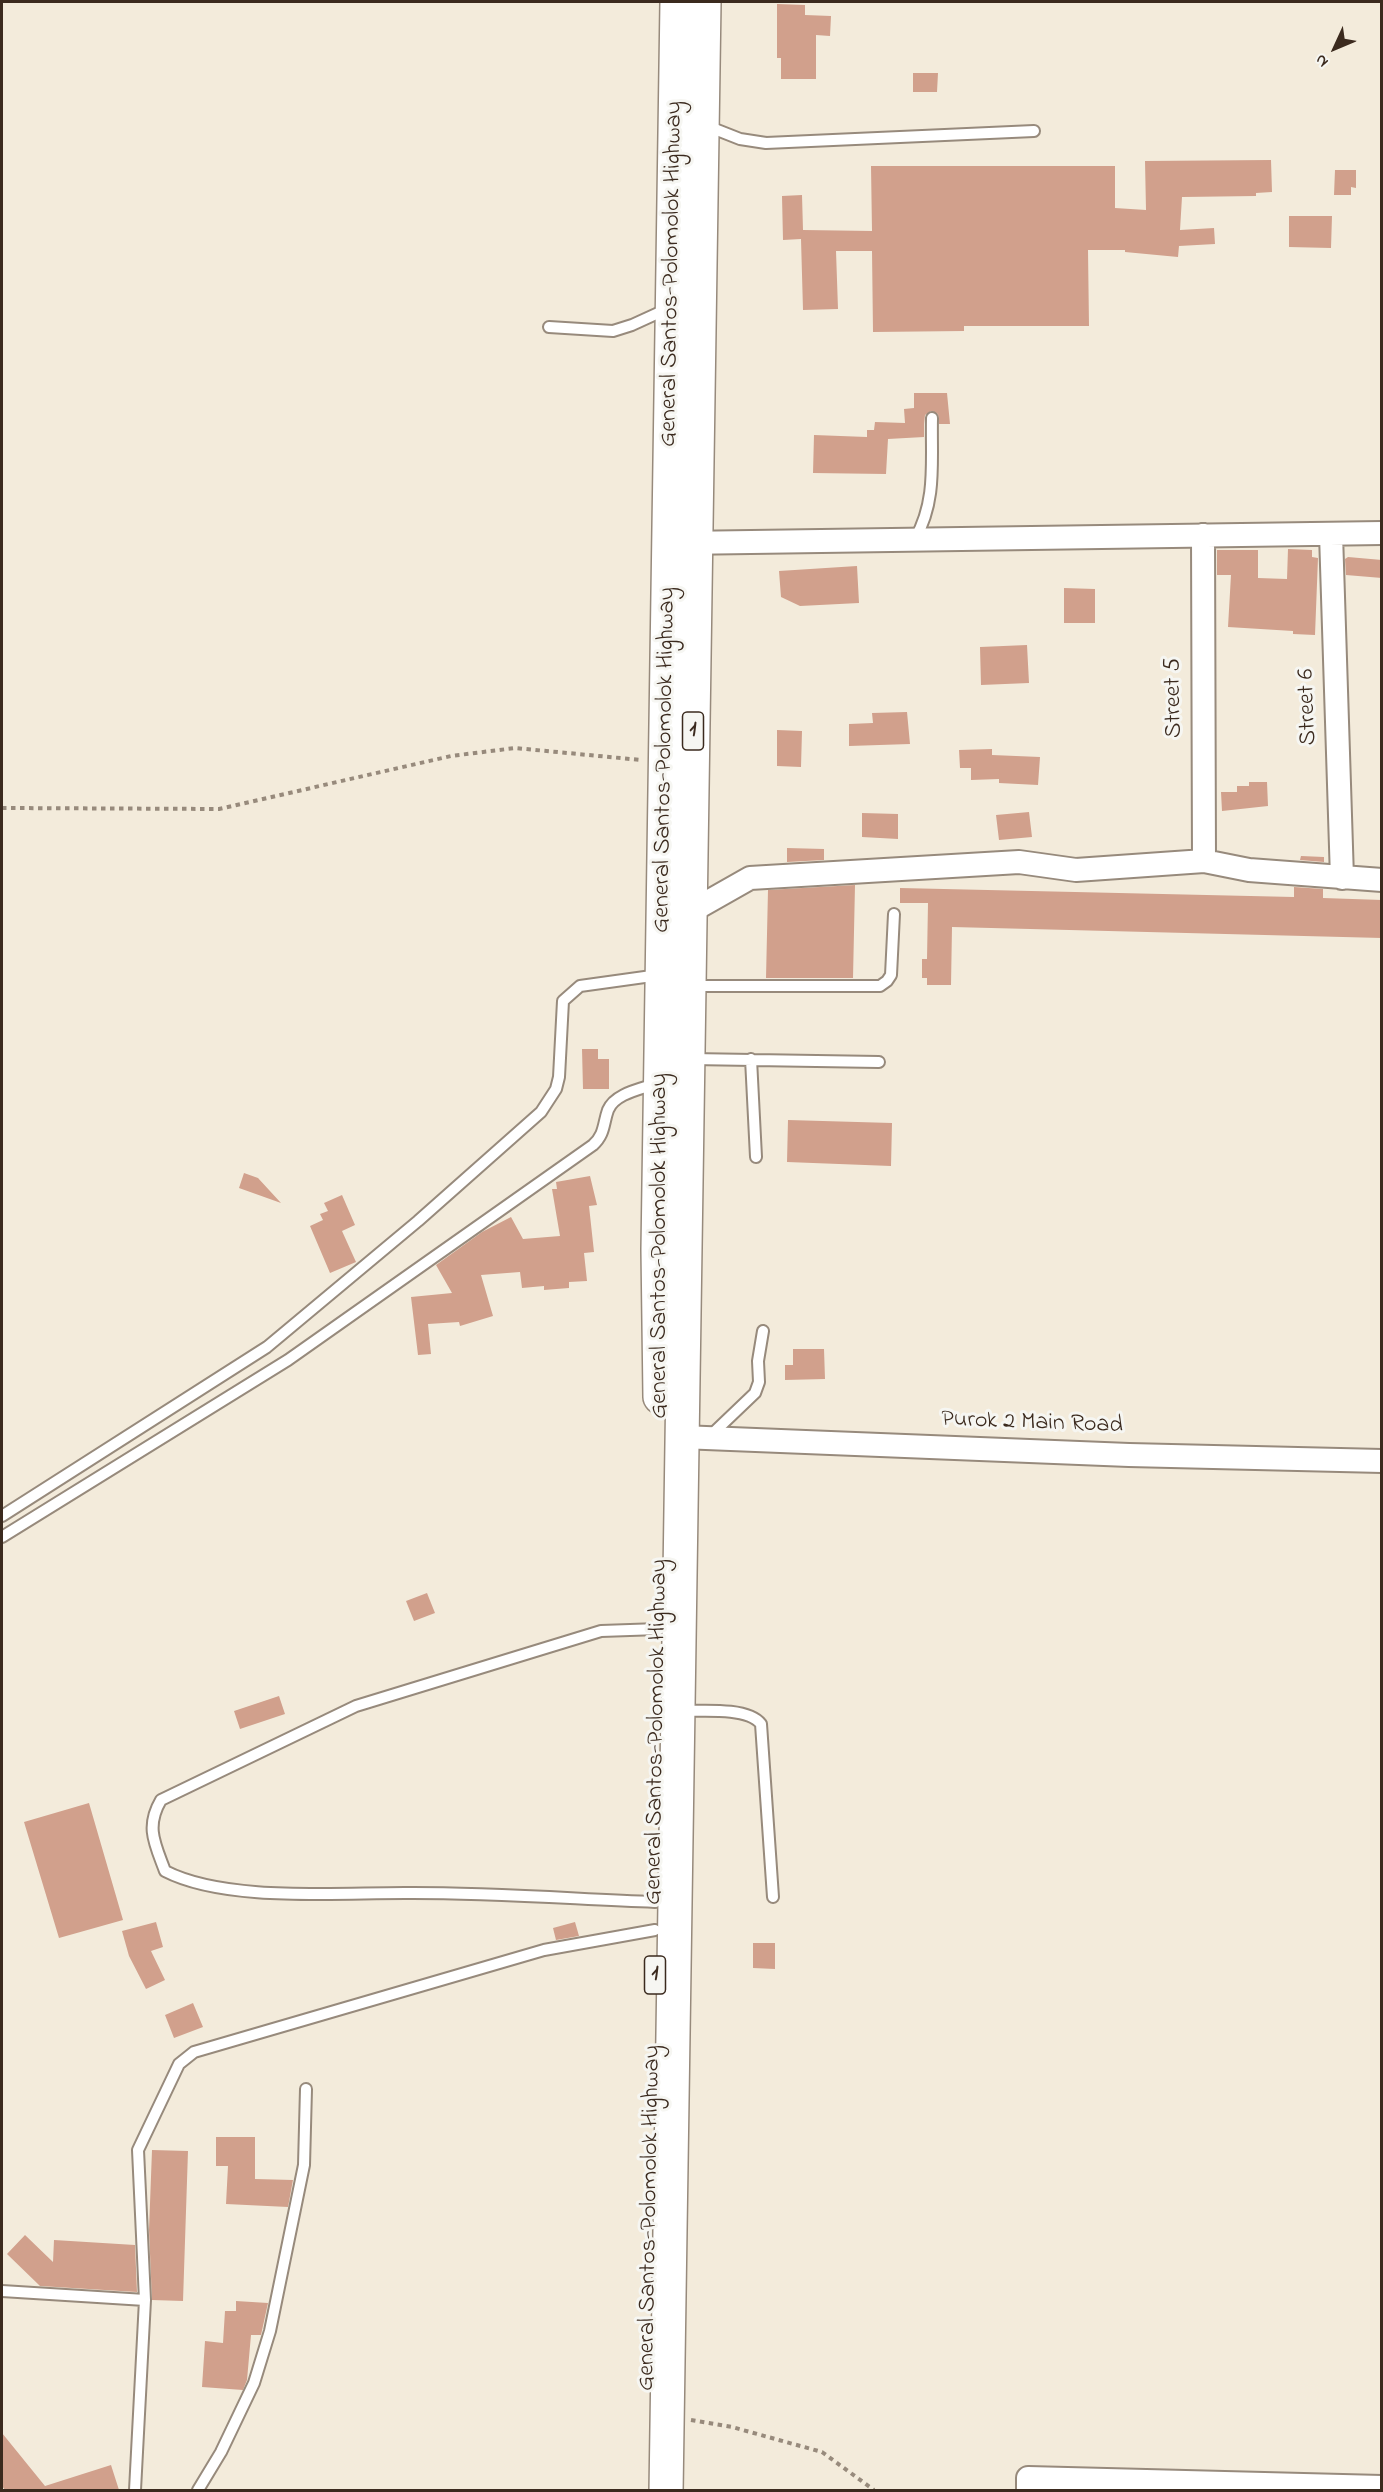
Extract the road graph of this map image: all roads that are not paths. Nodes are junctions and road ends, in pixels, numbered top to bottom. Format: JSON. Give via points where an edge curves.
{"nodes":[{"id":1,"x":677,"y":2,"type":"edge"},
{"id":2,"x":705,"y":2,"type":"edge"},
{"id":3,"x":703,"y":125,"type":"junction"},
{"id":4,"x":1034,"y":131,"type":"dead end"},
{"id":5,"x":672,"y":306,"type":"junction"},
{"id":6,"x":549,"y":327,"type":"dead end"},
{"id":7,"x":932,"y":418,"type":"dead end"},
{"id":8,"x":1382,"y":533,"type":"edge"},
{"id":9,"x":1331,"y":534,"type":"junction"},
{"id":10,"x":1203,"y":536,"type":"junction"},
{"id":11,"x":915,"y":539,"type":"junction"},
{"id":12,"x":682,"y":543,"type":"junction"},
{"id":13,"x":1204,"y":861,"type":"junction"},
{"id":14,"x":1342,"y":878,"type":"dead end"},
{"id":15,"x":1382,"y":880,"type":"edge"},
{"id":16,"x":690,"y":912,"type":"junction"},
{"id":17,"x":894,"y":914,"type":"dead end"},
{"id":18,"x":678,"y":975,"type":"junction"},
{"id":19,"x":688,"y":1059,"type":"junction"},
{"id":20,"x":751,"y":1059,"type":"junction"},
{"id":21,"x":879,"y":1062,"type":"dead end"},
{"id":22,"x":661,"y":1082,"type":"junction"},
{"id":23,"x":756,"y":1157,"type":"dead end"},
{"id":24,"x":763,"y":1331,"type":"dead end"},
{"id":25,"x":694,"y":1438,"type":"junction"},
{"id":26,"x":1382,"y":1461,"type":"edge"},
{"id":27,"x":2,"y":1516,"type":"edge"},
{"id":28,"x":2,"y":1537,"type":"edge"},
{"id":29,"x":659,"y":1629,"type":"junction"},
{"id":30,"x":678,"y":1711,"type":"junction"},
{"id":31,"x":772,"y":1897,"type":"dead end"},
{"id":32,"x":655,"y":1916,"type":"junction"},
{"id":33,"x":306,"y":2089,"type":"dead end"},
{"id":34,"x":2,"y":2291,"type":"edge"},
{"id":35,"x":145,"y":2300,"type":"junction"},
{"id":36,"x":1382,"y":2487,"type":"edge"},
{"id":37,"x":135,"y":2490,"type":"edge"},
{"id":38,"x":198,"y":2490,"type":"edge"},
{"id":39,"x":647,"y":2490,"type":"edge"},
{"id":40,"x":666,"y":2490,"type":"edge"},
{"id":41,"x":1028,"y":2490,"type":"edge"}],
"edges":[{"from":1,"to":5,"type":"highway","name":"General Santos-Polomolok Highway","number":"1"},
{"from":2,"to":3,"type":"highway","number":"1"},
{"from":3,"to":4,"type":"lane","via":[[740,140],[766,143]]},
{"from":3,"to":12,"type":"highway","number":"1"},
{"from":5,"to":6,"type":"lane","via":[[613,331]]},
{"from":5,"to":12,"type":"highway","name":"General Santos-Polomolok Highway","number":"1"},
{"from":7,"to":11,"type":"lane","via":[[931,501]]},
{"from":8,"to":9,"type":"street"},
{"from":9,"to":10,"type":"street"},
{"from":9,"to":14,"type":"street","name":"Street 6"},
{"from":10,"to":11,"type":"street"},
{"from":10,"to":13,"type":"street","name":"Street 5"},
{"from":11,"to":12,"type":"street"},
{"from":12,"to":16,"type":"highway","number":"1"},
{"from":12,"to":18,"type":"highway","name":"General Santos-Polomolok Highway","number":"1","via":[[666,762]]},
{"from":13,"to":15,"type":"street","via":[[1249,870]]},
{"from":13,"to":16,"type":"street","via":[[1076,870],[1019,862],[750,878]]},
{"from":16,"to":18,"type":"highway","number":"1"},
{"from":17,"to":18,"type":"lane","via":[[891,975],[880,986]]},
{"from":18,"to":19,"type":"highway","number":"1"},
{"from":18,"to":22,"type":"highway","name":"General Santos-Polomolok Highway","number":"1"},
{"from":18,"to":27,"type":"lane","via":[[572,990],[563,1001],[556,1089],[541,1112],[267,1347]]},
{"from":19,"to":20,"type":"lane"},
{"from":19,"to":25,"type":"highway","number":"1"},
{"from":20,"to":21,"type":"lane"},
{"from":20,"to":23,"type":"lane"},
{"from":22,"to":28,"type":"lane","via":[[618,1098],[593,1145],[288,1360]]},
{"from":22,"to":29,"type":"highway","name":"General Santos-Polomolok Highway","number":"1"},
{"from":24,"to":25,"type":"lane","via":[[755,1393]]},
{"from":25,"to":26,"type":"street","name":"Purok 2 Main Road"},
{"from":25,"to":30,"type":"highway","number":"1"},
{"from":29,"to":32,"type":"highway","name":"General Santos-Polomolok Highway","number":"1"},
{"from":29,"to":32,"type":"lane","via":[[601,1632],[356,1706],[161,1800],[153,1814],[153,1839],[165,1871],[186,1882],[303,1894],[415,1893]]},
{"from":30,"to":31,"type":"lane","via":[[746,1713],[761,1724]]},
{"from":30,"to":40,"type":"highway","number":"1"},
{"from":32,"to":35,"type":"lane","via":[[194,2052],[178,2064],[138,2150]]},
{"from":32,"to":39,"type":"highway","name":"General Santos-Polomolok Highway","number":"1"},
{"from":33,"to":38,"type":"lane","via":[[304,2164],[270,2331],[254,2383]]},
{"from":34,"to":35,"type":"lane"},
{"from":35,"to":37,"type":"lane"},
{"from":36,"to":41,"type":"street","via":[[1028,2478]]}]}
